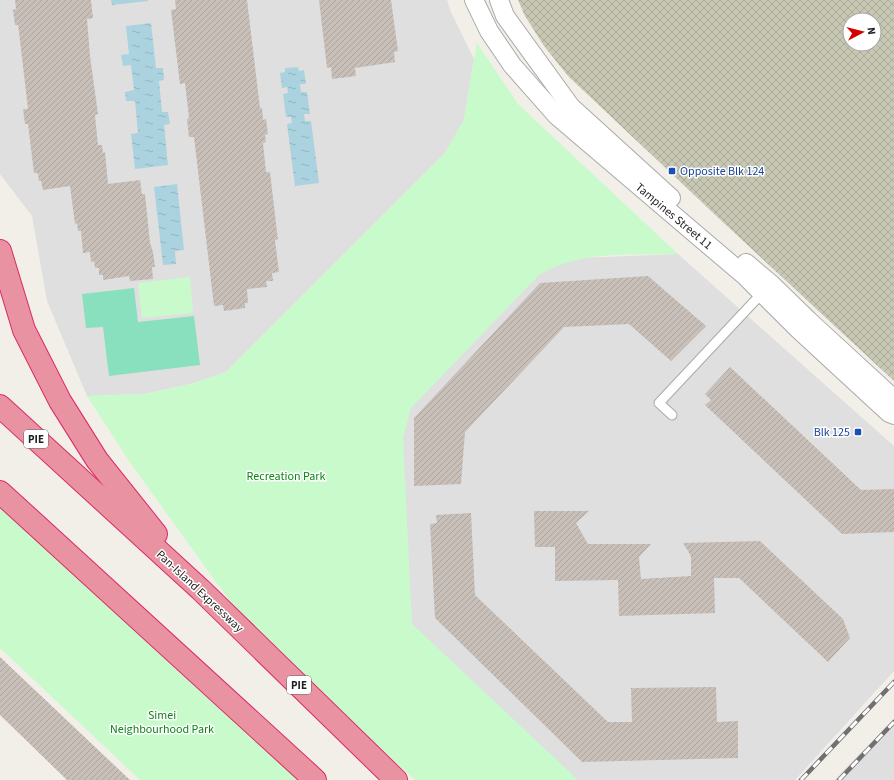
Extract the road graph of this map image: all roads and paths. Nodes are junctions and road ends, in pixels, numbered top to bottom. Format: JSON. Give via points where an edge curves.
{"nodes":[{"id":1,"x":474,"y":0,"type":"edge"},
{"id":2,"x":499,"y":0,"type":"edge"},
{"id":3,"x":0,"y":250,"type":"edge"},
{"id":4,"x":767,"y":289,"type":"junction"},
{"id":5,"x":894,"y":399,"type":"edge"},
{"id":6,"x":0,"y":406,"type":"edge"},
{"id":7,"x":672,"y":415,"type":"dead end"},
{"id":8,"x":894,"y":415,"type":"edge"},
{"id":9,"x":0,"y":492,"type":"edge"},
{"id":10,"x":201,"y":590,"type":"junction"},
{"id":11,"x":315,"y":780,"type":"edge"},
{"id":12,"x":396,"y":780,"type":"edge"}],
"edges":[{"from":1,"to":4,"type":"street","name":"Tampines Street 11","via":[[489,31],[512,65],[557,116],[745,276]]},
{"from":2,"to":4,"type":"street","name":"Tampines Street 11","via":[[505,16],[571,107]]},
{"from":3,"to":10,"type":"highway","via":[[24,330],[60,401],[97,460]]},
{"from":4,"to":5,"type":"street","name":"Tampines Street 11","via":[[808,320]]},
{"from":4,"to":7,"type":"lane","via":[[659,403]]},
{"from":4,"to":8,"type":"street","name":"Tampines Street 11","via":[[844,372]]},
{"from":6,"to":10,"type":"highway","name":"Pan-Island Expressway","number":"PIE"},
{"from":9,"to":11,"type":"highway"},
{"from":10,"to":12,"type":"highway","name":"Pan-Island Expressway","number":"PIE"}]}
